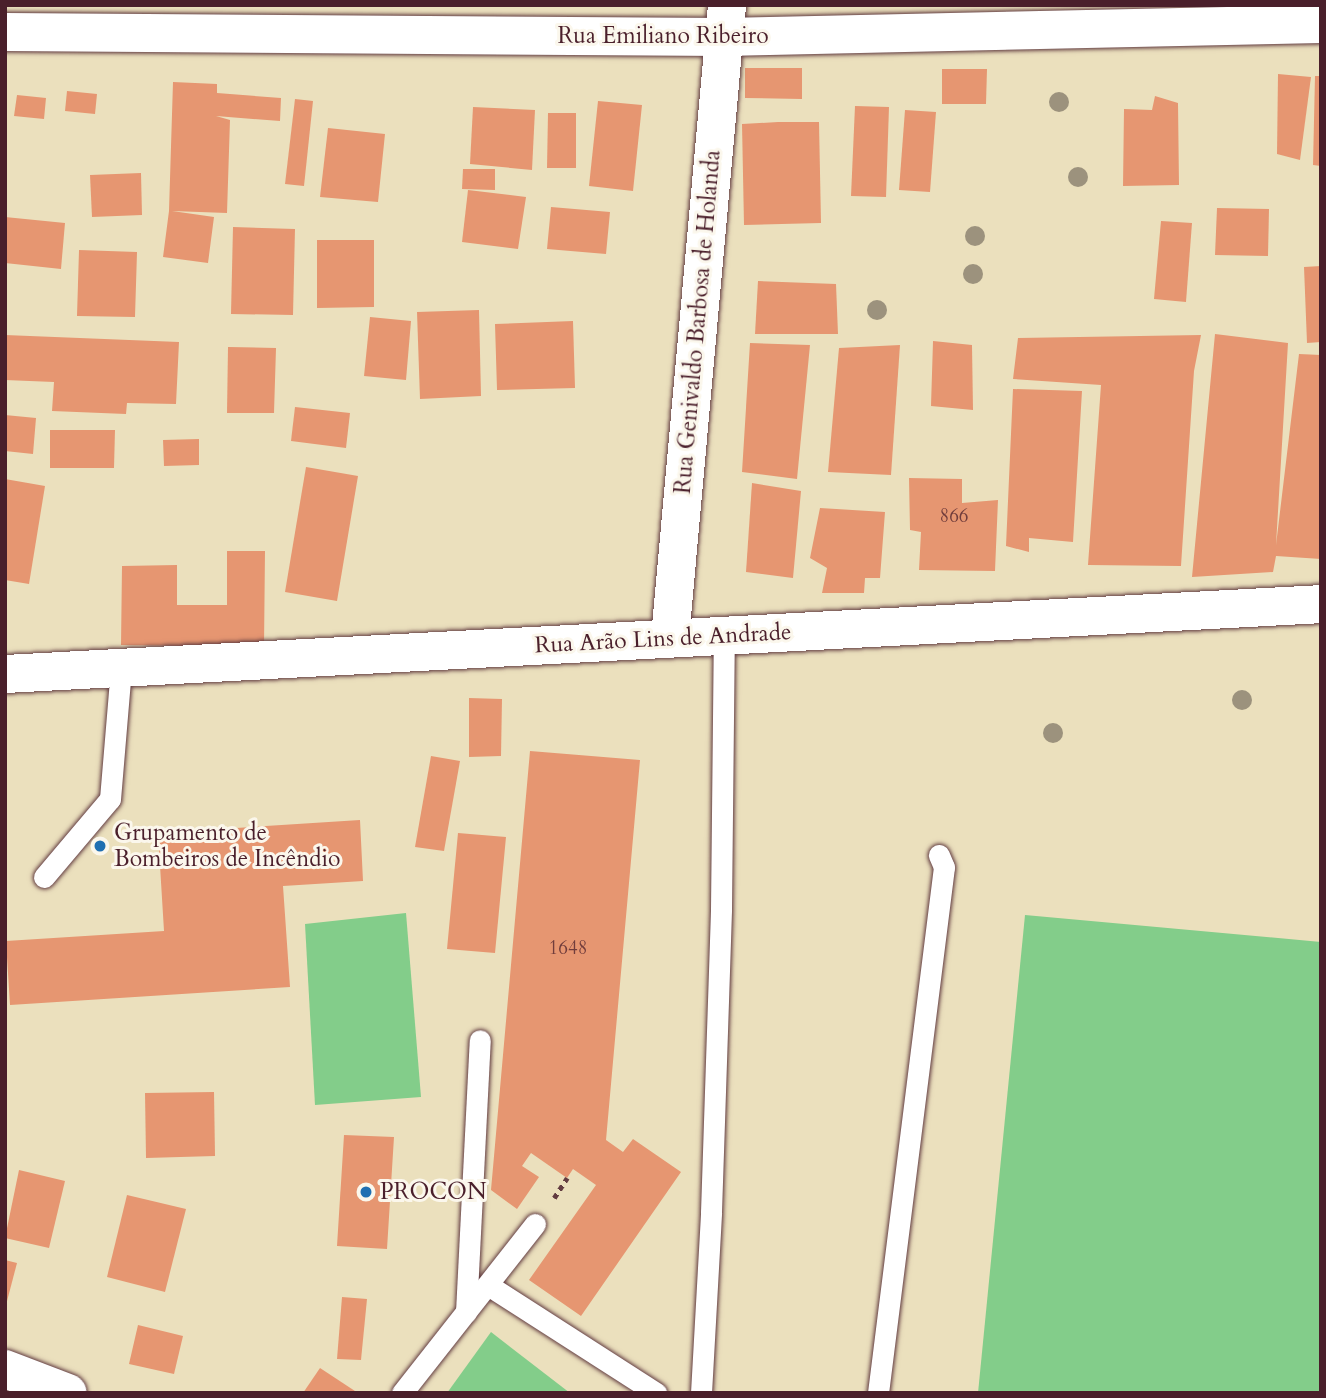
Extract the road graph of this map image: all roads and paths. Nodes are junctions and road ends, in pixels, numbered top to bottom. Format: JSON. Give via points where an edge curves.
{"nodes":[{"id":1,"x":725,"y":21,"type":"edge"},
{"id":2,"x":1321,"y":24,"type":"edge"},
{"id":3,"x":5,"y":32,"type":"edge"},
{"id":4,"x":1321,"y":604,"type":"edge"},
{"id":5,"x":724,"y":637,"type":"junction"},
{"id":6,"x":670,"y":638,"type":"junction"},
{"id":7,"x":121,"y":668,"type":"junction"},
{"id":8,"x":5,"y":674,"type":"edge"},
{"id":9,"x":939,"y":855,"type":"dead end"},
{"id":10,"x":44,"y":877,"type":"dead end"},
{"id":11,"x":480,"y":1040,"type":"dead end"},
{"id":12,"x":535,"y":1224,"type":"dead end"},
{"id":13,"x":488,"y":1285,"type":"junction"},
{"id":14,"x":466,"y":1312,"type":"junction"},
{"id":15,"x":5,"y":1369,"type":"edge"},
{"id":16,"x":68,"y":1393,"type":"edge"},
{"id":17,"x":402,"y":1393,"type":"edge"},
{"id":18,"x":656,"y":1393,"type":"edge"},
{"id":19,"x":701,"y":1393,"type":"edge"},
{"id":20,"x":878,"y":1393,"type":"edge"}],
"edges":[{"from":1,"to":2,"type":"main road","name":"Rua Emiliano Ribeiro"},
{"from":1,"to":3,"type":"main road","name":"Rua Emiliano Ribeiro"},
{"from":1,"to":6,"type":"main road","name":"Rua Genivaldo Barbosa de Holanda"},
{"from":4,"to":5,"type":"main road","name":"Rua Arão Lins de Andrade"},
{"from":5,"to":6,"type":"main road","name":"Rua Arão Lins de Andrade"},
{"from":5,"to":19,"type":"lane","via":[[721,909]]},
{"from":6,"to":7,"type":"main road","name":"Rua Arão Lins de Andrade"},
{"from":7,"to":8,"type":"main road","name":"Rua Arão Lins de Andrade"},
{"from":7,"to":10,"type":"lane","via":[[110,799]]},
{"from":9,"to":20,"type":"lane","via":[[944,867]]},
{"from":11,"to":14,"type":"lane"},
{"from":12,"to":13,"type":"lane"},
{"from":13,"to":14,"type":"lane"},
{"from":13,"to":18,"type":"lane"},
{"from":14,"to":17,"type":"lane"},
{"from":15,"to":16,"type":"main road"}]}
